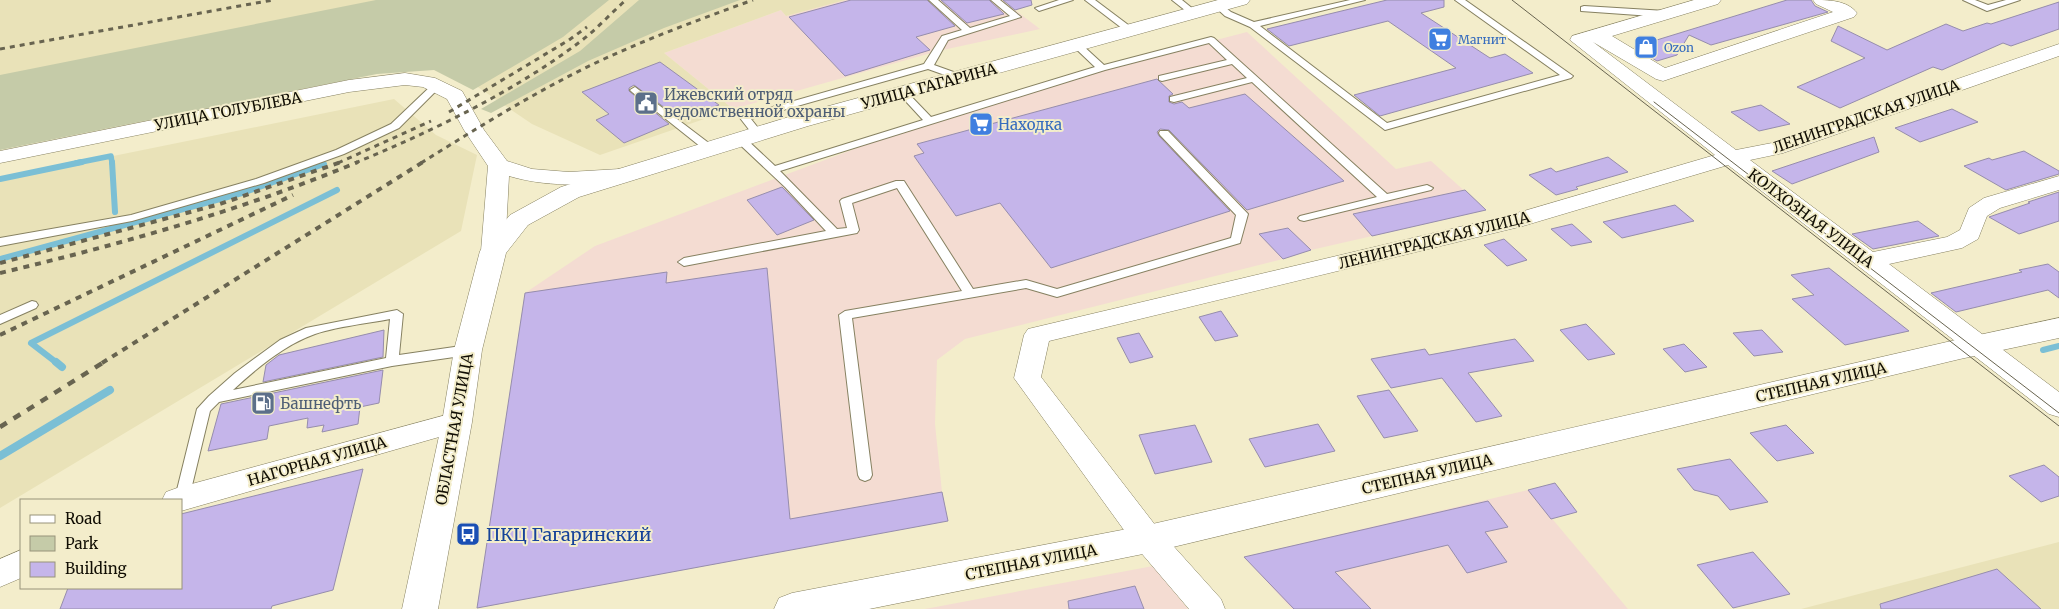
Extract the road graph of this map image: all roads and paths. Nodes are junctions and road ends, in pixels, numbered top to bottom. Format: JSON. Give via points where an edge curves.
{"nodes":[{"id":1,"x":934,"y":0,"type":"edge"},
{"id":2,"x":996,"y":0,"type":"edge"},
{"id":3,"x":1069,"y":0,"type":"edge"},
{"id":4,"x":1089,"y":0,"type":"edge"},
{"id":5,"x":1176,"y":0,"type":"edge"},
{"id":6,"x":1240,"y":0,"type":"edge"},
{"id":7,"x":1361,"y":0,"type":"edge"},
{"id":8,"x":1459,"y":0,"type":"edge"},
{"id":9,"x":1712,"y":0,"type":"edge"},
{"id":10,"x":1822,"y":0,"type":"edge"},
{"id":11,"x":1967,"y":0,"type":"edge"},
{"id":12,"x":2016,"y":0,"type":"edge"},
{"id":13,"x":1218,"y":6,"type":"junction"},
{"id":14,"x":1039,"y":8,"type":"dead end"},
{"id":15,"x":1584,"y":9,"type":"dead end"},
{"id":16,"x":1194,"y":13,"type":"junction"},
{"id":17,"x":1666,"y":14,"type":"junction"},
{"id":18,"x":1253,"y":25,"type":"junction"},
{"id":19,"x":1130,"y":30,"type":"junction"},
{"id":20,"x":968,"y":31,"type":"junction"},
{"id":21,"x":1597,"y":35,"type":"junction"},
{"id":22,"x":1077,"y":45,"type":"junction"},
{"id":23,"x":2059,"y":50,"type":"edge"},
{"id":24,"x":1234,"y":61,"type":"junction"},
{"id":25,"x":928,"y":66,"type":"junction"},
{"id":26,"x":1102,"y":68,"type":"junction"},
{"id":27,"x":959,"y":78,"type":"junction"},
{"id":28,"x":1162,"y":78,"type":"dead end"},
{"id":29,"x":1254,"y":79,"type":"junction"},
{"id":30,"x":436,"y":86,"type":"junction"},
{"id":31,"x":635,"y":90,"type":"dead end"},
{"id":32,"x":903,"y":93,"type":"junction"},
{"id":33,"x":1174,"y":99,"type":"dead end"},
{"id":34,"x":928,"y":120,"type":"junction"},
{"id":35,"x":1164,"y":133,"type":"dead end"},
{"id":36,"x":749,"y":137,"type":"junction"},
{"id":37,"x":710,"y":149,"type":"junction"},
{"id":38,"x":0,"y":157,"type":"edge"},
{"id":39,"x":1731,"y":157,"type":"junction"},
{"id":40,"x":499,"y":166,"type":"junction"},
{"id":41,"x":772,"y":170,"type":"junction"},
{"id":42,"x":620,"y":176,"type":"junction"},
{"id":43,"x":2059,"y":183,"type":"edge"},
{"id":44,"x":1427,"y":188,"type":"dead end"},
{"id":45,"x":1385,"y":198,"type":"junction"},
{"id":46,"x":1304,"y":218,"type":"dead end"},
{"id":47,"x":835,"y":234,"type":"junction"},
{"id":48,"x":0,"y":242,"type":"edge"},
{"id":49,"x":493,"y":251,"type":"junction"},
{"id":50,"x":1868,"y":261,"type":"junction"},
{"id":51,"x":684,"y":262,"type":"dead end"},
{"id":52,"x":970,"y":294,"type":"junction"},
{"id":53,"x":32,"y":305,"type":"dead end"},
{"id":54,"x":0,"y":320,"type":"edge"},
{"id":55,"x":2059,"y":328,"type":"edge"},
{"id":56,"x":1978,"y":346,"type":"junction"},
{"id":57,"x":468,"y":350,"type":"junction"},
{"id":58,"x":392,"y":361,"type":"junction"},
{"id":59,"x":214,"y":398,"type":"junction"},
{"id":60,"x":2059,"y":407,"type":"edge"},
{"id":61,"x":457,"y":422,"type":"junction"},
{"id":62,"x":865,"y":475,"type":"dead end"},
{"id":63,"x":179,"y":499,"type":"edge"},
{"id":64,"x":1148,"y":539,"type":"junction"},
{"id":65,"x":20,"y":564,"type":"edge"},
{"id":66,"x":0,"y":574,"type":"edge"},
{"id":67,"x":420,"y":609,"type":"edge"},
{"id":68,"x":792,"y":609,"type":"edge"},
{"id":69,"x":1209,"y":609,"type":"edge"}],
"edges":[{"from":1,"to":20,"type":"lane"},
{"from":2,"to":20,"type":"lane","via":[[1016,17]]},
{"from":3,"to":14,"type":"lane"},
{"from":4,"to":19,"type":"lane"},
{"from":5,"to":16,"type":"lane"},
{"from":6,"to":13,"type":"main road","name":"УЛИЦА ГАГАРИНА"},
{"from":7,"to":18,"type":"lane"},
{"from":8,"to":18,"type":"lane","via":[[1568,76],[1386,127]]},
{"from":9,"to":17,"type":"street"},
{"from":10,"to":21,"type":"street","via":[[1848,13],[1663,76]]},
{"from":11,"to":12,"type":"lane","via":[[1987,8]]},
{"from":13,"to":16,"type":"main road","name":"УЛИЦА ГАГАРИНА"},
{"from":13,"to":18,"type":"lane"},
{"from":15,"to":17,"type":"lane"},
{"from":16,"to":19,"type":"main road","name":"УЛИЦА ГАГАРИНА"},
{"from":17,"to":21,"type":"street"},
{"from":19,"to":22,"type":"main road","name":"УЛИЦА ГАГАРИНА"},
{"from":20,"to":25,"type":"lane","via":[[945,38]]},
{"from":21,"to":39,"type":"street","name":"КОЛХОЗНАЯ УЛИЦА","via":[[1579,40]]},
{"from":22,"to":26,"type":"lane"},
{"from":22,"to":27,"type":"main road","name":"УЛИЦА ГАГАРИНА"},
{"from":23,"to":39,"type":"street","name":"ЛЕНИНГРАДСКАЯ УЛИЦА","via":[[1776,149]]},
{"from":24,"to":26,"type":"lane","via":[[1211,40]]},
{"from":24,"to":28,"type":"lane"},
{"from":24,"to":29,"type":"lane"},
{"from":25,"to":27,"type":"lane"},
{"from":25,"to":36,"type":"lane","via":[[745,118]]},
{"from":26,"to":34,"type":"lane"},
{"from":27,"to":32,"type":"main road","name":"УЛИЦА ГАГАРИНА"},
{"from":29,"to":33,"type":"lane"},
{"from":29,"to":45,"type":"lane"},
{"from":30,"to":38,"type":"street","name":"УЛИЦА ГОЛУБЛЕВА","via":[[405,79],[349,86]]},
{"from":30,"to":40,"type":"street","name":"УЛИЦА ГОЛУБЛЕВА","via":[[455,95]]},
{"from":30,"to":48,"type":"lane","via":[[395,126],[340,152],[260,181],[132,218]]},
{"from":31,"to":37,"type":"lane"},
{"from":32,"to":34,"type":"lane"},
{"from":32,"to":36,"type":"main road","name":"УЛИЦА ГАГАРИНА"},
{"from":34,"to":41,"type":"lane"},
{"from":35,"to":52,"type":"lane","via":[[1242,214],[1236,240],[1057,293],[1026,284]]},
{"from":36,"to":37,"type":"main road","name":"УЛИЦА ГАГАРИНА"},
{"from":36,"to":41,"type":"lane"},
{"from":37,"to":42,"type":"main road","name":"УЛИЦА ГАГАРИНА"},
{"from":39,"to":50,"type":"street","name":"КОЛХОЗНАЯ УЛИЦА"},
{"from":39,"to":64,"type":"street","name":"ЛЕНИНГРАДСКАЯ УЛИЦА","via":[[1515,221],[1037,335],[1027,378]]},
{"from":40,"to":42,"type":"street","via":[[530,176],[568,179]]},
{"from":40,"to":49,"type":"street"},
{"from":41,"to":47,"type":"lane"},
{"from":42,"to":49,"type":"main road","name":"УЛИЦА ГАГАРИНА","via":[[570,192],[540,207],[519,220]]},
{"from":43,"to":50,"type":"street","via":[[1992,203],[1976,213],[1970,234],[1954,243]]},
{"from":44,"to":45,"type":"lane"},
{"from":45,"to":46,"type":"lane"},
{"from":47,"to":51,"type":"lane"},
{"from":47,"to":52,"type":"lane","via":[[853,230],[846,201],[900,183]]},
{"from":49,"to":57,"type":"main road","name":"ОБЛАСТНАЯ УЛИЦА"},
{"from":50,"to":56,"type":"street","name":"КОЛХОЗНАЯ УЛИЦА"},
{"from":52,"to":62,"type":"lane","via":[[845,315]]},
{"from":53,"to":54,"type":"lane"},
{"from":55,"to":56,"type":"main road","name":"СТЕПНАЯ УЛИЦА"},
{"from":56,"to":60,"type":"street","name":"КОЛХОЗНАЯ УЛИЦА"},
{"from":56,"to":64,"type":"main road","name":"СТЕПНАЯ УЛИЦА"},
{"from":57,"to":58,"type":"lane"},
{"from":57,"to":61,"type":"main road","name":"ОБЛАСТНАЯ УЛИЦА"},
{"from":58,"to":59,"type":"lane"},
{"from":58,"to":59,"type":"lane","via":[[397,314],[310,331],[265,356]]},
{"from":59,"to":63,"type":"lane","via":[[204,410]]},
{"from":61,"to":63,"type":"street","name":"НАГОРНАЯ УЛИЦА"},
{"from":61,"to":67,"type":"main road","name":"ОБЛАСТНАЯ УЛИЦА"},
{"from":64,"to":68,"type":"main road","name":"СТЕПНАЯ УЛИЦА"},
{"from":64,"to":69,"type":"street"},
{"from":65,"to":66,"type":"street"}]}
